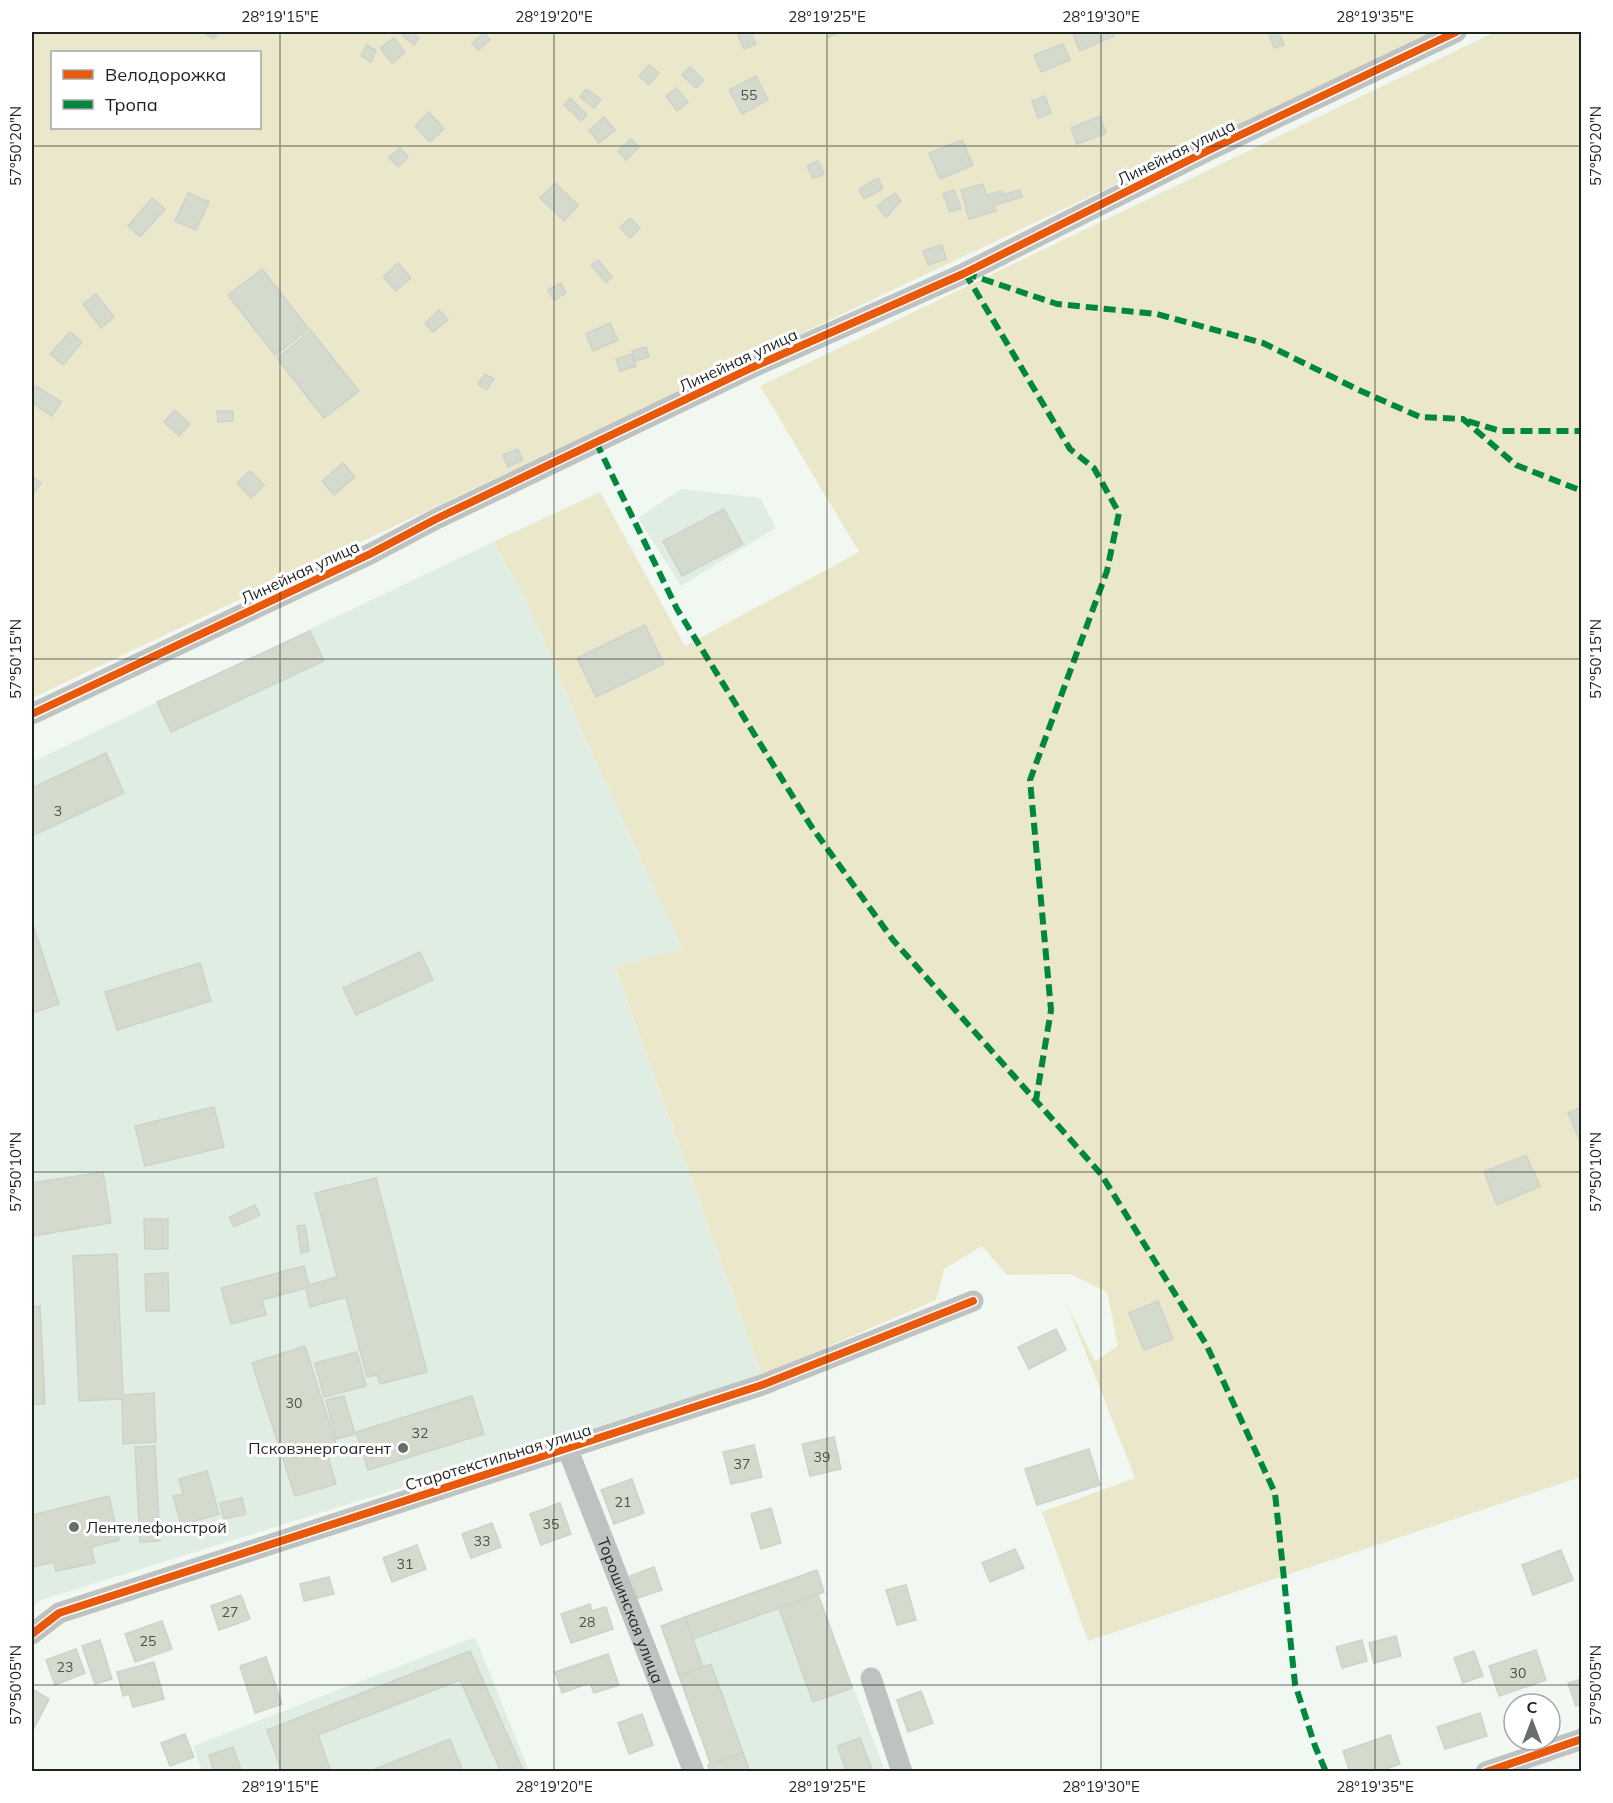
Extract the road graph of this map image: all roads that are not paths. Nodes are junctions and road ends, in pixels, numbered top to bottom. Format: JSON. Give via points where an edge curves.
{"nodes":[{"id":1,"x":1456,"y":32,"type":"edge"},
{"id":2,"x":32,"y":714,"type":"edge"},
{"id":3,"x":973,"y":1301,"type":"dead end"},
{"id":4,"x":568,"y":1450,"type":"junction"},
{"id":5,"x":32,"y":1634,"type":"edge"},
{"id":6,"x":871,"y":1677,"type":"dead end"},
{"id":7,"x":1581,"y":1739,"type":"edge"},
{"id":8,"x":694,"y":1772,"type":"edge"},
{"id":9,"x":902,"y":1772,"type":"edge"},
{"id":10,"x":1486,"y":1772,"type":"edge"}],
"edges":[{"from":1,"to":2,"type":"street","name":"Линейная улица","via":[[965,273],[741,373]]},
{"from":3,"to":4,"type":"street","name":"Старотекстильная улица","via":[[762,1385]]},
{"from":4,"to":5,"type":"street","name":"Старотекстильная улица","via":[[59,1613]]},
{"from":4,"to":8,"type":"street","name":"Торошинская улица"},
{"from":6,"to":9,"type":"street"},
{"from":7,"to":10,"type":"street"}]}
